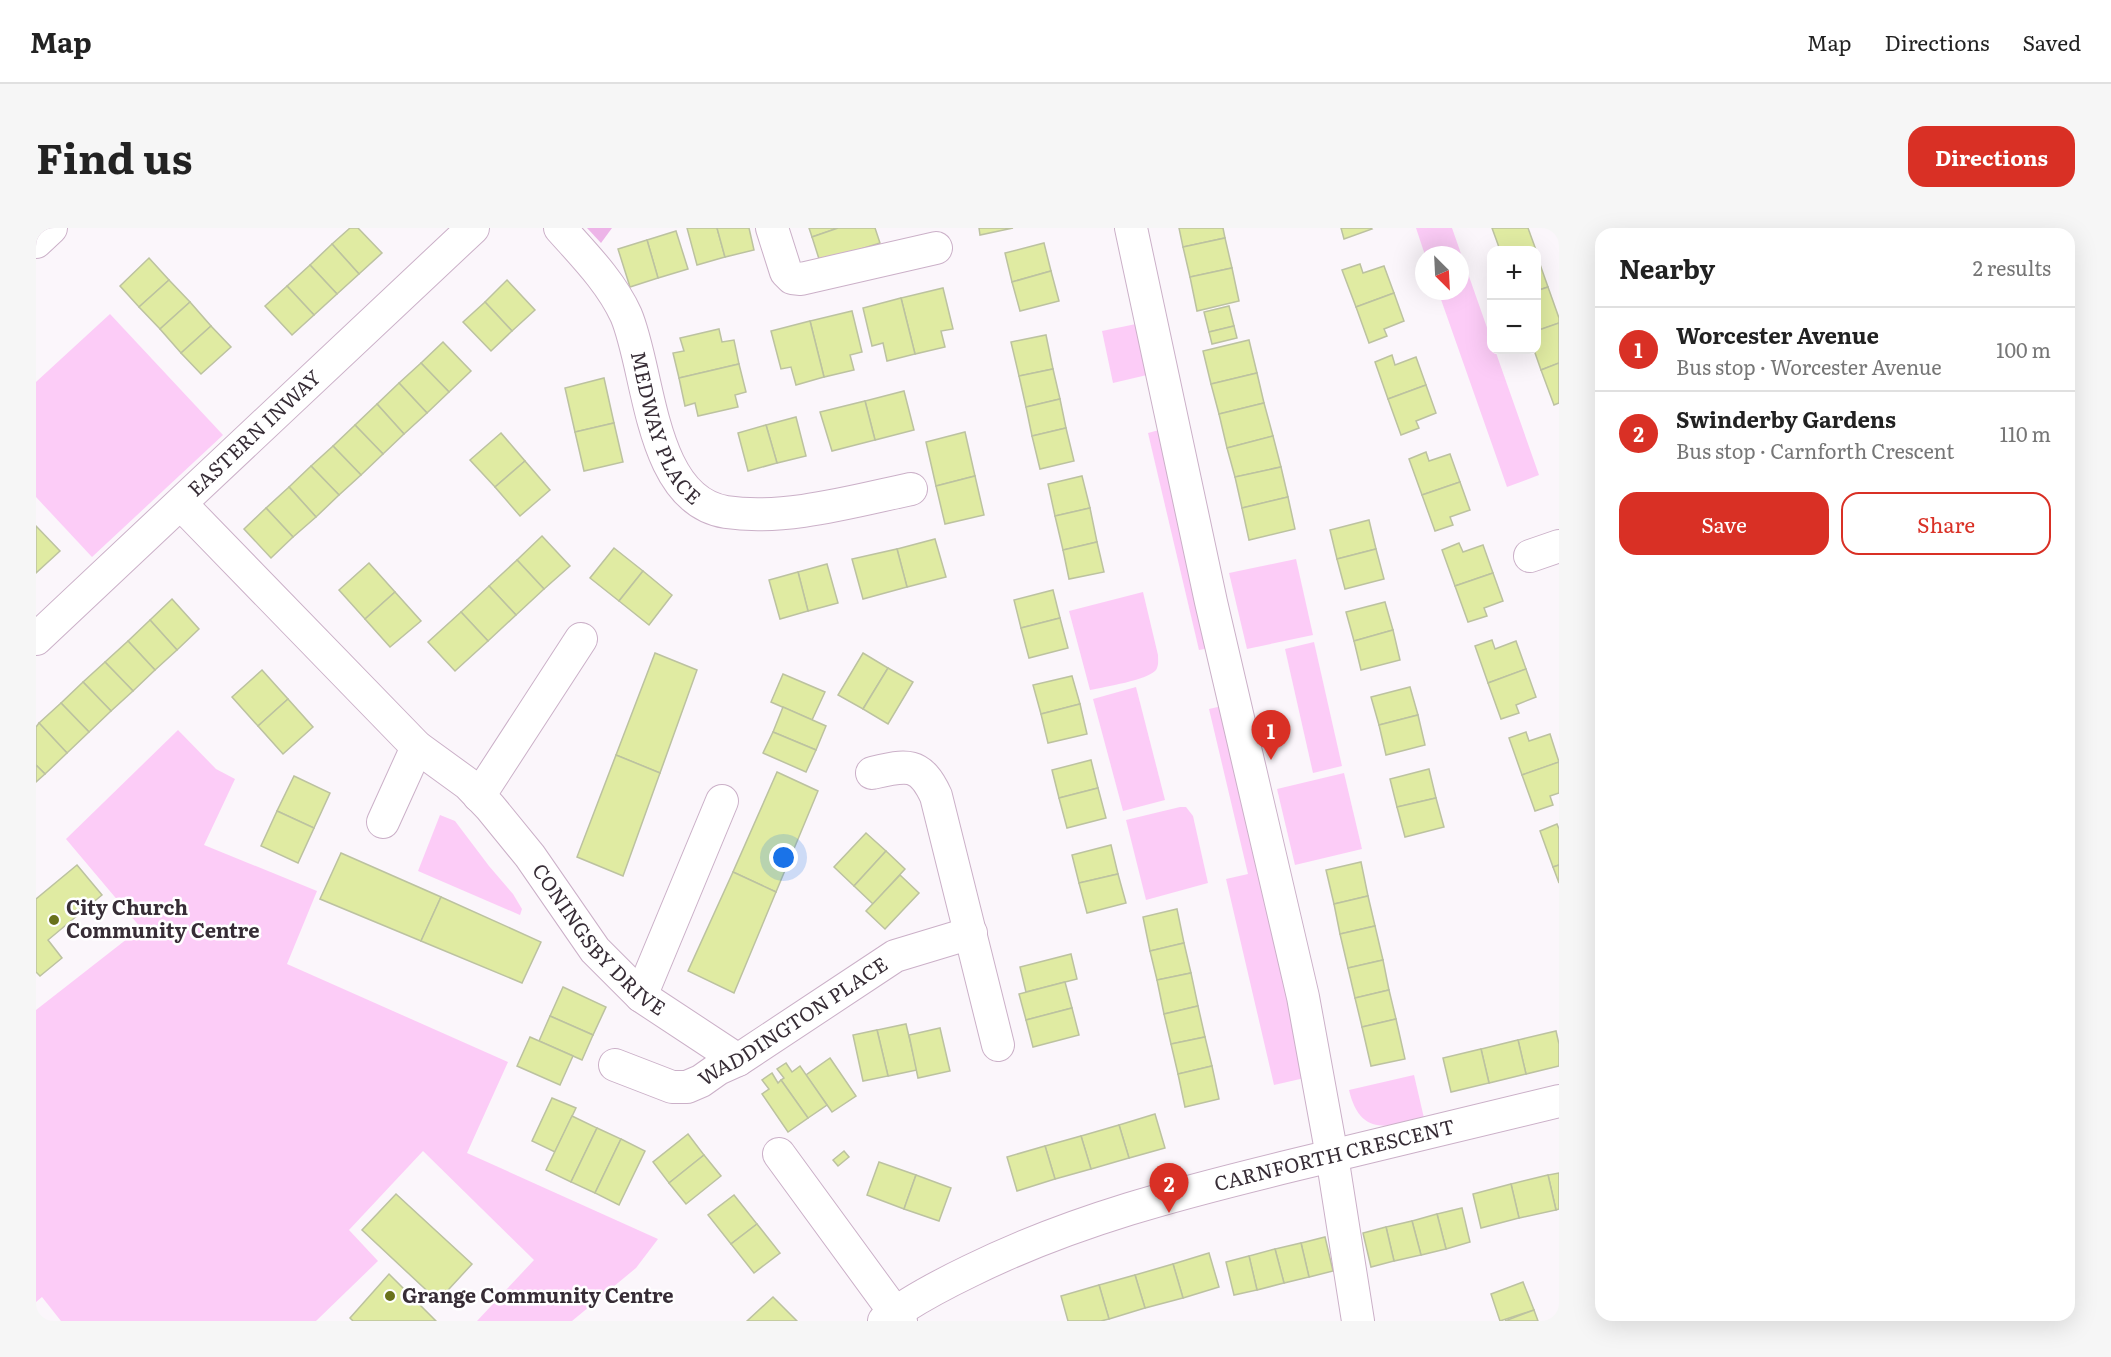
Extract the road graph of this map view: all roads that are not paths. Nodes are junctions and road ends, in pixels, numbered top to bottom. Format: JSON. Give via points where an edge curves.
{"nodes":[{"id":1,"x":51,"y":228,"type":"edge"},
{"id":2,"x":473,"y":228,"type":"edge"},
{"id":3,"x":560,"y":228,"type":"edge"},
{"id":4,"x":772,"y":228,"type":"edge"},
{"id":5,"x":1131,"y":228,"type":"edge"},
{"id":6,"x":36,"y":243,"type":"edge"},
{"id":7,"x":936,"y":248,"type":"dead end"},
{"id":8,"x":911,"y":489,"type":"dead end"},
{"id":9,"x":181,"y":504,"type":"junction"},
{"id":10,"x":1559,"y":546,"type":"edge"},
{"id":11,"x":1530,"y":556,"type":"dead end"},
{"id":12,"x":36,"y":639,"type":"edge"},
{"id":13,"x":581,"y":639,"type":"dead end"},
{"id":14,"x":417,"y":747,"type":"junction"},
{"id":15,"x":872,"y":773,"type":"dead end"},
{"id":16,"x":479,"y":796,"type":"junction"},
{"id":17,"x":722,"y":801,"type":"dead end"},
{"id":18,"x":383,"y":822,"type":"dead end"},
{"id":19,"x":972,"y":933,"type":"junction"},
{"id":20,"x":640,"y":996,"type":"junction"},
{"id":21,"x":998,"y":1045,"type":"dead end"},
{"id":22,"x":738,"y":1060,"type":"junction"},
{"id":23,"x":615,"y":1065,"type":"dead end"},
{"id":24,"x":1559,"y":1101,"type":"edge"},
{"id":25,"x":779,"y":1154,"type":"dead end"},
{"id":26,"x":1332,"y":1156,"type":"junction"},
{"id":27,"x":893,"y":1318,"type":"edge"},
{"id":28,"x":1358,"y":1321,"type":"edge"}],
"edges":[{"from":1,"to":6,"type":"street"},
{"from":2,"to":9,"type":"street","name":"EASTERN INWAY"},
{"from":3,"to":8,"type":"street","name":"MEDWAY PLACE","via":[[596,267],[627,317],[666,458],[680,482],[699,501],[725,512],[772,514]]},
{"from":4,"to":7,"type":"street","via":[[786,272],[792,278]]},
{"from":5,"to":26,"type":"street","via":[[1211,602],[1303,997]]},
{"from":9,"to":12,"type":"street","name":"EASTERN INWAY"},
{"from":9,"to":14,"type":"street","name":"CONINGSBY DRIVE"},
{"from":10,"to":11,"type":"street"},
{"from":13,"to":16,"type":"street"},
{"from":14,"to":16,"type":"street","name":"CONINGSBY DRIVE"},
{"from":14,"to":18,"type":"street"},
{"from":15,"to":19,"type":"street","via":[[913,768],[928,778]]},
{"from":16,"to":20,"type":"street","name":"CONINGSBY DRIVE","via":[[530,856],[595,950]]},
{"from":17,"to":20,"type":"street"},
{"from":19,"to":21,"type":"street"},
{"from":19,"to":22,"type":"street","name":"WADDINGTON PLACE","via":[[895,956]]},
{"from":20,"to":22,"type":"street","name":"CONINGSBY DRIVE"},
{"from":22,"to":23,"type":"street","name":"WADDINGTON PLACE","via":[[687,1087],[672,1087]]},
{"from":24,"to":26,"type":"street","name":"CARNFORTH CRESCENT"},
{"from":25,"to":27,"type":"street"},
{"from":26,"to":27,"type":"street","name":"CARNFORTH CRESCENT","via":[[1206,1187],[1059,1232],[1009,1251],[950,1281]]},
{"from":26,"to":28,"type":"street"}]}
